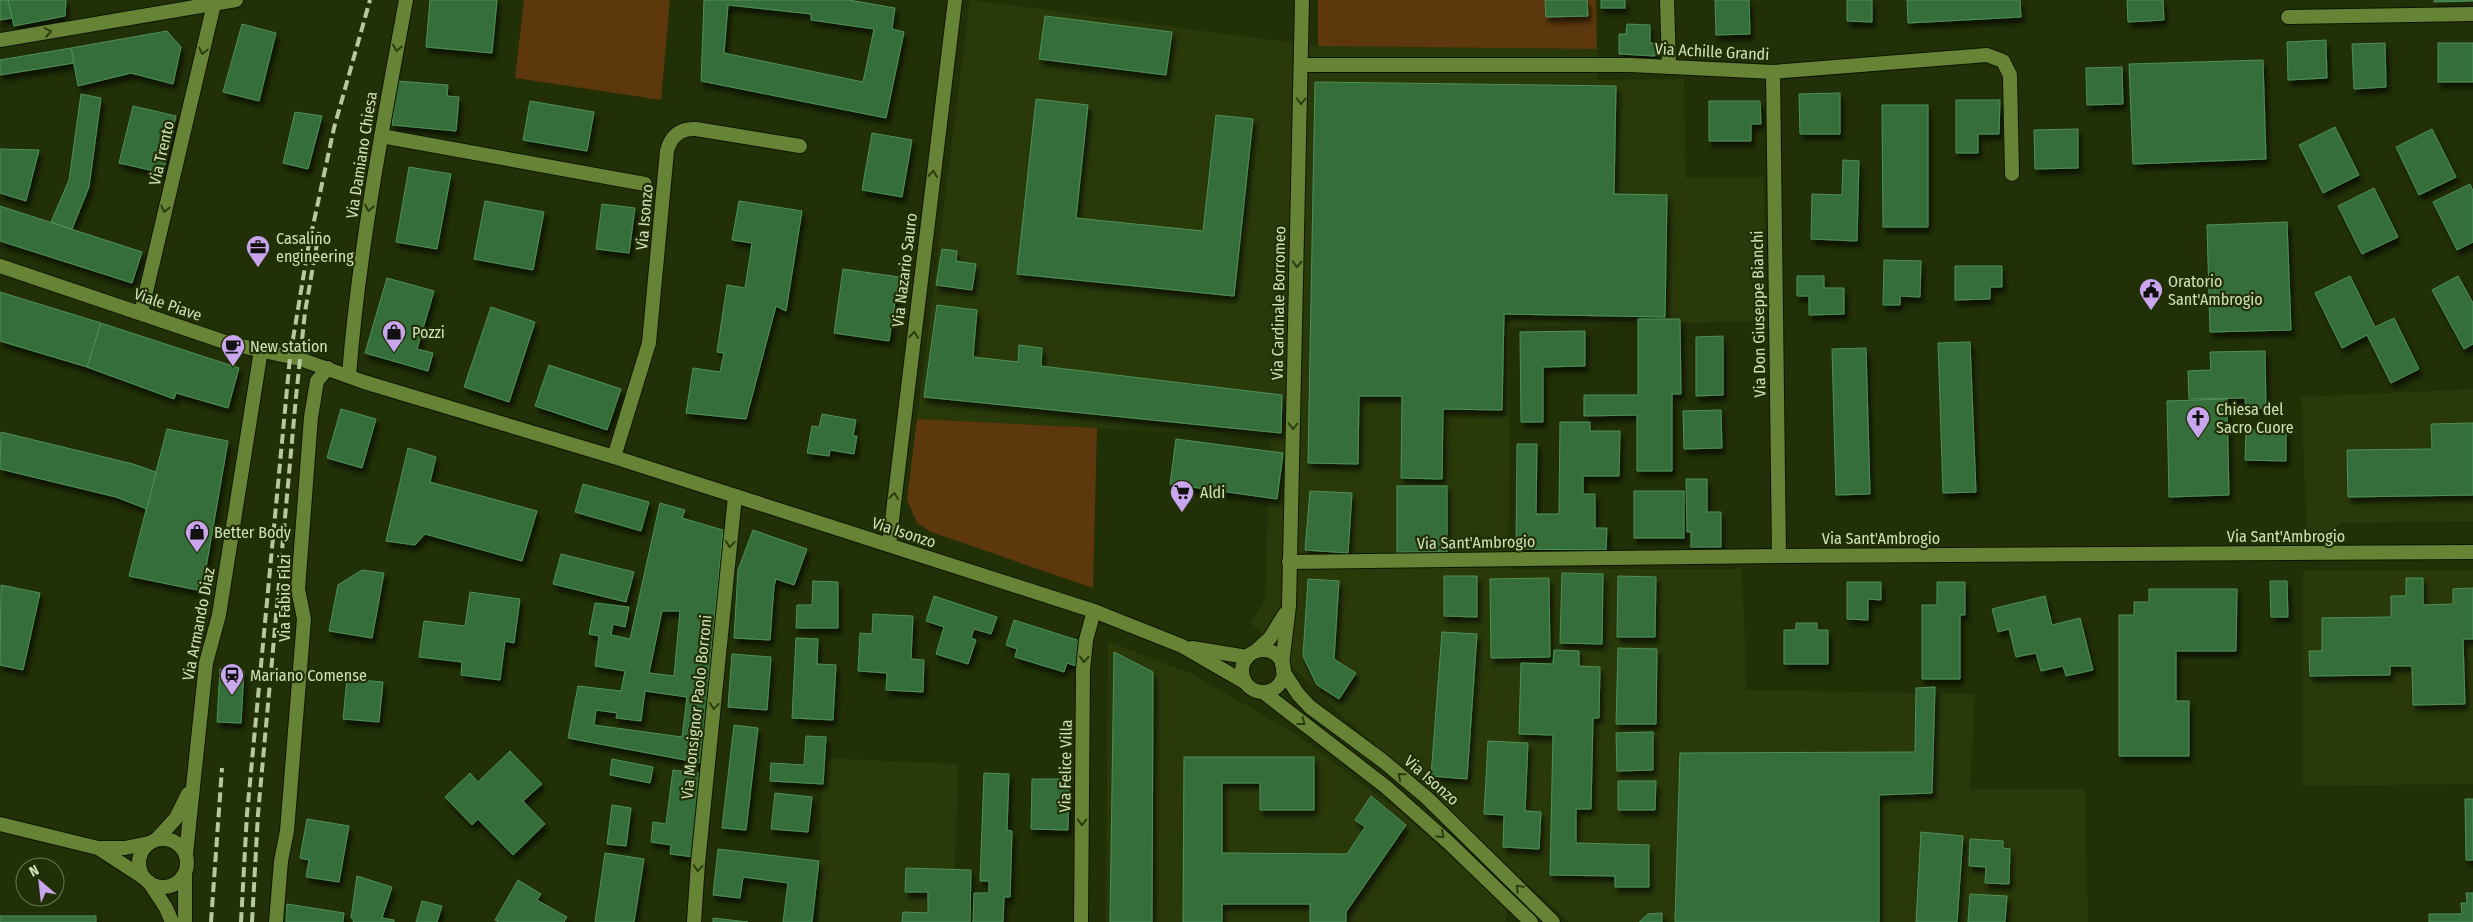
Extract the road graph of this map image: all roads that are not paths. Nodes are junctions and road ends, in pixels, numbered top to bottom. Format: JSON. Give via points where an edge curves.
{"nodes":[{"id":1,"x":236,"y":0,"type":"edge"},
{"id":2,"x":406,"y":0,"type":"edge"},
{"id":3,"x":954,"y":0,"type":"edge"},
{"id":4,"x":1302,"y":0,"type":"edge"},
{"id":5,"x":1666,"y":0,"type":"edge"},
{"id":6,"x":214,"y":2,"type":"edge"},
{"id":7,"x":2473,"y":14,"type":"edge"},
{"id":8,"x":2288,"y":17,"type":"dead end"},
{"id":9,"x":0,"y":40,"type":"edge"},
{"id":10,"x":1302,"y":66,"type":"junction"},
{"id":11,"x":1669,"y":66,"type":"junction"},
{"id":12,"x":1773,"y":72,"type":"junction"},
{"id":13,"x":381,"y":136,"type":"junction"},
{"id":14,"x":800,"y":146,"type":"dead end"},
{"id":15,"x":2012,"y":174,"type":"dead end"},
{"id":16,"x":645,"y":184,"type":"dead end"},
{"id":17,"x":0,"y":266,"type":"edge"},
{"id":18,"x":140,"y":313,"type":"junction"},
{"id":19,"x":260,"y":350,"type":"junction"},
{"id":20,"x":328,"y":368,"type":"junction"},
{"id":21,"x":348,"y":375,"type":"junction"},
{"id":22,"x":614,"y":457,"type":"junction"},
{"id":23,"x":735,"y":496,"type":"junction"},
{"id":24,"x":889,"y":545,"type":"junction"},
{"id":25,"x":2473,"y":552,"type":"edge"},
{"id":26,"x":1778,"y":556,"type":"junction"},
{"id":27,"x":1289,"y":562,"type":"junction"},
{"id":28,"x":1289,"y":606,"type":"junction"},
{"id":29,"x":1094,"y":612,"type":"junction"},
{"id":30,"x":1182,"y":646,"type":"junction"},
{"id":31,"x":1252,"y":654,"type":"junction"},
{"id":32,"x":1283,"y":668,"type":"junction"},
{"id":33,"x":1246,"y":683,"type":"junction"},
{"id":34,"x":1263,"y":692,"type":"junction"},
{"id":35,"x":192,"y":786,"type":"junction"},
{"id":36,"x":0,"y":824,"type":"edge"},
{"id":37,"x":153,"y":841,"type":"junction"},
{"id":38,"x":98,"y":848,"type":"junction"},
{"id":39,"x":186,"y":854,"type":"junction"},
{"id":40,"x":185,"y":873,"type":"junction"},
{"id":41,"x":147,"y":880,"type":"junction"},
{"id":42,"x":172,"y":922,"type":"edge"},
{"id":43,"x":185,"y":922,"type":"edge"},
{"id":44,"x":276,"y":922,"type":"edge"},
{"id":45,"x":694,"y":922,"type":"edge"},
{"id":46,"x":1081,"y":922,"type":"edge"},
{"id":47,"x":1531,"y":922,"type":"edge"},
{"id":48,"x":1553,"y":922,"type":"edge"}],
"edges":[{"from":1,"to":6,"type":"street"},
{"from":2,"to":13,"type":"street","name":"Via Damiano Chiesa","one_way":true},
{"from":24,"to":3,"type":"street","name":"Via Nazario Sauro","one_way":true},
{"from":4,"to":10,"type":"street","name":"Via Cardinale Borromeo"},
{"from":5,"to":11,"type":"street"},
{"from":9,"to":6,"type":"street","one_way":true},
{"from":6,"to":18,"type":"street","name":"Via Trento","one_way":true},
{"from":7,"to":8,"type":"street"},
{"from":10,"to":11,"type":"street","name":"Via Achille Grandi"},
{"from":10,"to":27,"type":"street","name":"Via Cardinale Borromeo","one_way":true},
{"from":11,"to":12,"type":"street","name":"Via Achille Grandi"},
{"from":12,"to":15,"type":"street","name":"Via Achille Grandi","via":[[1992,56],[2003,62],[2010,75]]},
{"from":12,"to":26,"type":"street","name":"Via Don Giuseppe Bianchi"},
{"from":13,"to":16,"type":"street"},
{"from":13,"to":21,"type":"street","name":"Via Damiano Chiesa","one_way":true,"via":[[354,306]]},
{"from":14,"to":22,"type":"street","name":"Via Isonzo","via":[[696,129],[683,130],[672,139],[668,151],[649,343]]},
{"from":17,"to":18,"type":"street","name":"Viale Piave"},
{"from":18,"to":19,"type":"street","name":"Viale Piave","via":[[228,343]]},
{"from":19,"to":20,"type":"street","name":"Viale Piave"},
{"from":19,"to":35,"type":"street","name":"Via Armando Diaz","via":[[218,615],[207,653]]},
{"from":20,"to":21,"type":"street","name":"Via Isonzo"},
{"from":20,"to":44,"type":"street","name":"Via Fabio Filzi","via":[[316,381],[311,417],[298,589],[304,619],[287,831]]},
{"from":21,"to":22,"type":"street","name":"Via Isonzo"},
{"from":22,"to":23,"type":"street","name":"Via Isonzo"},
{"from":23,"to":24,"type":"street","name":"Via Isonzo"},
{"from":23,"to":45,"type":"street","name":"Via Monsignor Paolo Borroni","one_way":true},
{"from":24,"to":29,"type":"street","name":"Via Isonzo"},
{"from":25,"to":26,"type":"street","name":"Via Sant'Ambrogio"},
{"from":26,"to":27,"type":"street","name":"Via Sant'Ambrogio"},
{"from":27,"to":28,"type":"street","name":"Via Cardinale Borromeo"},
{"from":28,"to":31,"type":"street","name":"Via Cardinale Borromeo","via":[[1274,632]]},
{"from":28,"to":32,"type":"street","name":"Via Cardinale Borromeo"},
{"from":29,"to":30,"type":"street","name":"Via Isonzo"},
{"from":29,"to":46,"type":"street","name":"Via Felice Villa","one_way":true,"via":[[1084,660]]},
{"from":30,"to":31,"type":"street","name":"Via Isonzo"},
{"from":30,"to":33,"type":"street","name":"Via Isonzo"},
{"from":31,"to":32,"type":"street","via":[[1275,654]]},
{"from":31,"to":33,"type":"street","via":[[1242,670]]},
{"from":32,"to":34,"type":"street","via":[[1275,688]]},
{"from":48,"to":32,"type":"street","name":"Via Isonzo","one_way":true,"via":[[1427,798],[1310,707]]},
{"from":33,"to":34,"type":"street","via":[[1250,688]]},
{"from":34,"to":47,"type":"street","one_way":true,"via":[[1391,791]]},
{"from":35,"to":37,"type":"street","name":"Via Armando Diaz","via":[[176,818]]},
{"from":35,"to":39,"type":"street","name":"Via Armando Diaz"},
{"from":36,"to":38,"type":"street"},
{"from":37,"to":38,"type":"street","via":[[125,848]]},
{"from":37,"to":39,"type":"street","via":[[174,841]]},
{"from":37,"to":41,"type":"street","via":[[140,856],[139,866]]},
{"from":38,"to":41,"type":"street"},
{"from":39,"to":40,"type":"street"},
{"from":40,"to":41,"type":"street","via":[[170,886],[162,887]]},
{"from":40,"to":43,"type":"street"},
{"from":41,"to":42,"type":"street"}]}
